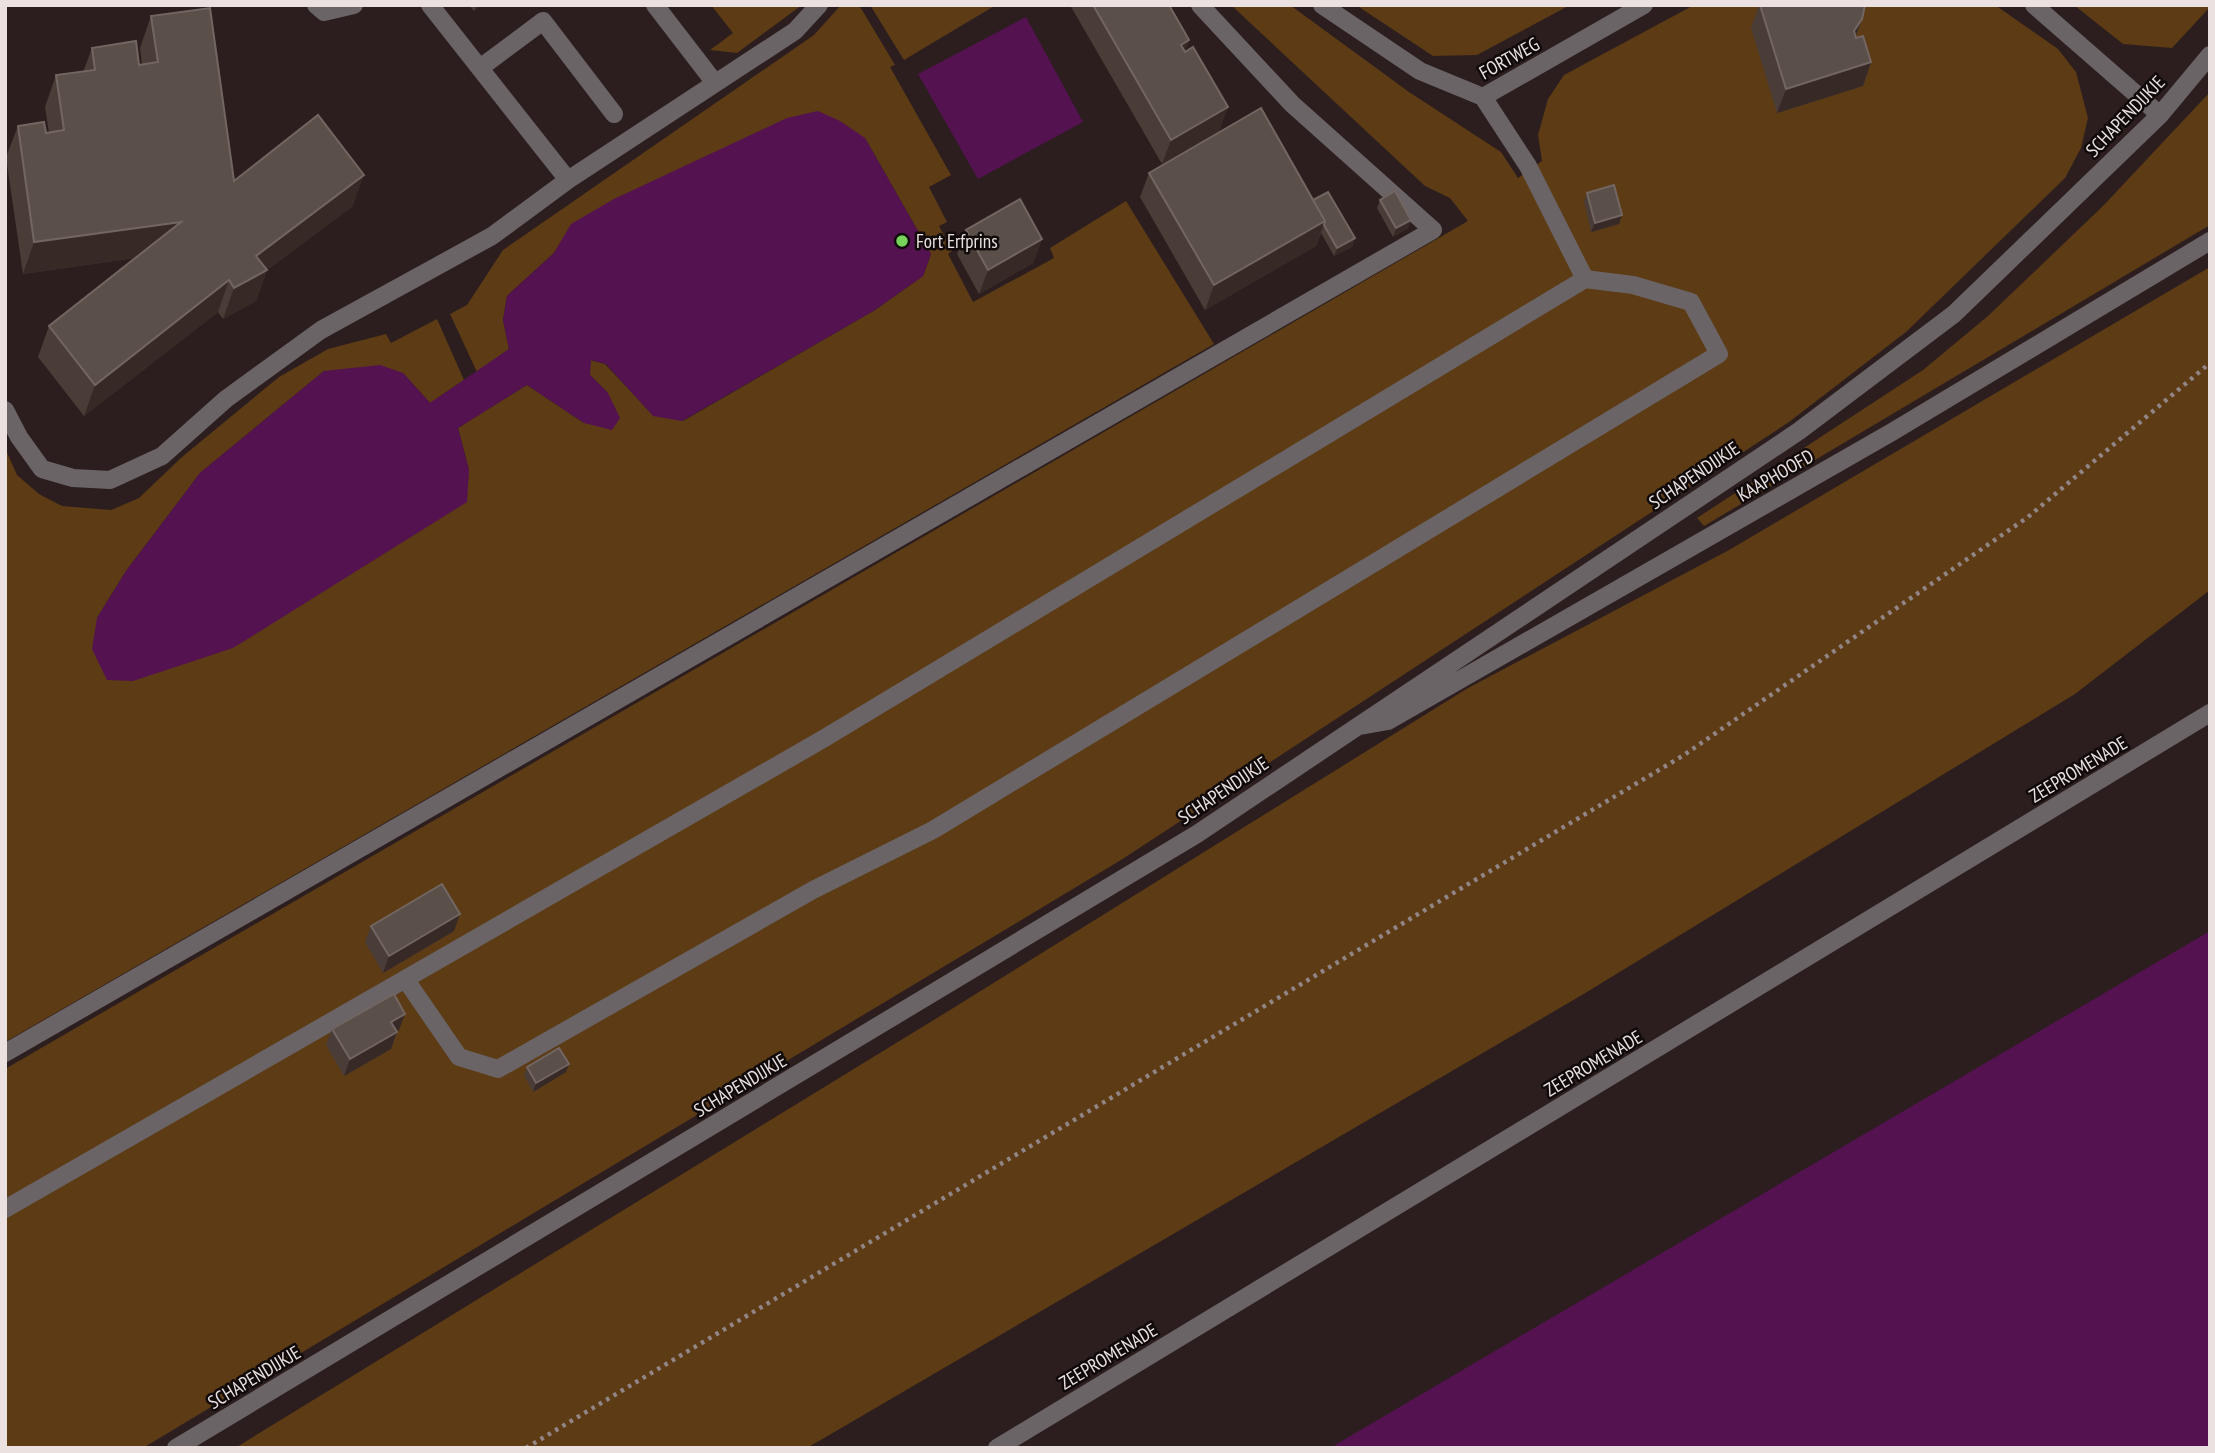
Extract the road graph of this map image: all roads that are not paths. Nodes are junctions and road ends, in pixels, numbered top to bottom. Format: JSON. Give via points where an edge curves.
{"nodes":[{"id":1,"x":316,"y":5,"type":"edge"},
{"id":2,"x":354,"y":5,"type":"edge"},
{"id":3,"x":430,"y":5,"type":"edge"},
{"id":4,"x":655,"y":5,"type":"edge"},
{"id":5,"x":819,"y":5,"type":"edge"},
{"id":6,"x":1199,"y":5,"type":"edge"},
{"id":7,"x":1322,"y":5,"type":"edge"},
{"id":8,"x":1644,"y":5,"type":"edge"},
{"id":9,"x":2034,"y":5,"type":"edge"},
{"id":10,"x":2210,"y":55,"type":"edge"},
{"id":11,"x":480,"y":68,"type":"junction"},
{"id":12,"x":715,"y":83,"type":"junction"},
{"id":13,"x":1483,"y":97,"type":"junction"},
{"id":14,"x":614,"y":114,"type":"dead end"},
{"id":15,"x":2160,"y":115,"type":"junction"},
{"id":16,"x":568,"y":180,"type":"junction"},
{"id":17,"x":2210,"y":241,"type":"edge"},
{"id":18,"x":1584,"y":279,"type":"junction"},
{"id":19,"x":5,"y":410,"type":"edge"},
{"id":20,"x":2210,"y":713,"type":"edge"},
{"id":21,"x":1353,"y":728,"type":"junction"},
{"id":22,"x":406,"y":980,"type":"junction"},
{"id":23,"x":5,"y":1052,"type":"edge"},
{"id":24,"x":5,"y":1209,"type":"edge"},
{"id":25,"x":176,"y":1448,"type":"edge"},
{"id":26,"x":997,"y":1448,"type":"edge"}],
"edges":[{"from":1,"to":2,"type":"street","via":[[324,12]]},
{"from":3,"to":11,"type":"street"},
{"from":4,"to":12,"type":"street"},
{"from":5,"to":12,"type":"street","via":[[796,31]]},
{"from":6,"to":23,"type":"street","via":[[1292,104],[1433,230]]},
{"from":7,"to":13,"type":"street","name":"FORTWEG","via":[[1420,71]]},
{"from":8,"to":13,"type":"street","name":"FORTWEG"},
{"from":9,"to":15,"type":"street"},
{"from":10,"to":15,"type":"street","name":"SCHAPENDIJKJE"},
{"from":11,"to":14,"type":"street","via":[[543,21]]},
{"from":11,"to":16,"type":"street"},
{"from":12,"to":16,"type":"street"},
{"from":13,"to":18,"type":"street","via":[[1528,166]]},
{"from":15,"to":21,"type":"street","name":"SCHAPENDIJKJE","via":[[1954,314],[1799,431]]},
{"from":16,"to":19,"type":"street","via":[[492,236],[321,330],[226,399],[162,456],[110,480],[73,478],[43,469]]},
{"from":17,"to":21,"type":"street","name":"KAAPHOOFD","via":[[1892,432],[1400,715]]},
{"from":18,"to":22,"type":"street","via":[[823,739]]},
{"from":18,"to":22,"type":"street","via":[[1633,285],[1691,302],[1719,354],[933,830],[813,890],[498,1069],[460,1057]]},
{"from":20,"to":26,"type":"street","name":"ZEEPROMENADE"},
{"from":21,"to":25,"type":"street","name":"SCHAPENDIJKJE","via":[[1166,852]]},
{"from":22,"to":24,"type":"street"}]}
